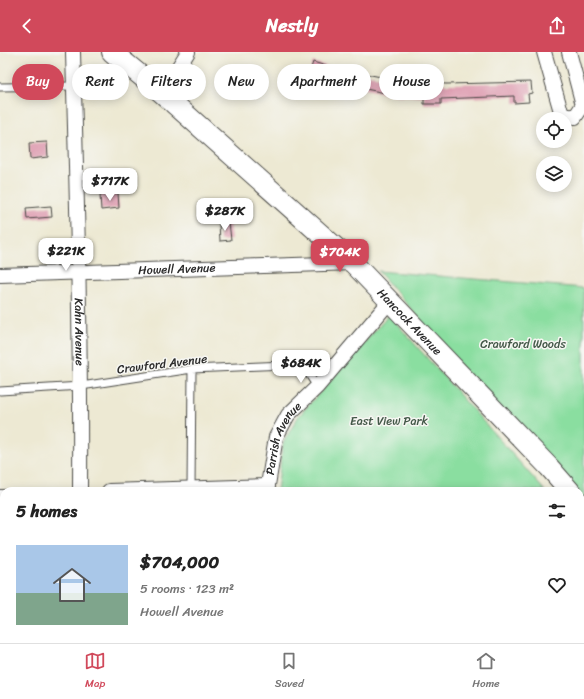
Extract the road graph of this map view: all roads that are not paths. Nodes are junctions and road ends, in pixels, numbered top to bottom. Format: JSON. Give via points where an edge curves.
{"nodes":[{"id":1,"x":72,"y":52,"type":"edge"},
{"id":2,"x":112,"y":52,"type":"edge"},
{"id":3,"x":188,"y":52,"type":"edge"},
{"id":4,"x":544,"y":52,"type":"edge"},
{"id":5,"x":569,"y":52,"type":"edge"},
{"id":6,"x":73,"y":64,"type":"edge"},
{"id":7,"x":180,"y":64,"type":"edge"},
{"id":8,"x":137,"y":72,"type":"edge"},
{"id":9,"x":72,"y":86,"type":"edge"},
{"id":10,"x":0,"y":87,"type":"edge"},
{"id":11,"x":74,"y":100,"type":"edge"},
{"id":12,"x":170,"y":100,"type":"edge"},
{"id":13,"x":353,"y":263,"type":"junction"},
{"id":14,"x":79,"y":273,"type":"junction"},
{"id":15,"x":0,"y":275,"type":"edge"},
{"id":16,"x":390,"y":301,"type":"junction"},
{"id":17,"x":192,"y":369,"type":"junction"},
{"id":18,"x":81,"y":386,"type":"junction"},
{"id":19,"x":317,"y":387,"type":"junction"},
{"id":20,"x":0,"y":392,"type":"edge"},
{"id":21,"x":80,"y":487,"type":"edge"},
{"id":22,"x":191,"y":487,"type":"edge"},
{"id":23,"x":267,"y":487,"type":"edge"},
{"id":24,"x":566,"y":487,"type":"edge"}],
"edges":[{"from":1,"to":6,"type":"street","name":"Kahn Avenue"},
{"from":2,"to":8,"type":"street","name":"Hancock Avenue"},
{"from":3,"to":7,"type":"street"},
{"from":4,"to":5,"type":"street","via":[[562,114],[575,117],[582,105]]},
{"from":9,"to":10,"type":"lane"},
{"from":11,"to":14,"type":"street","name":"Kahn Avenue"},
{"from":12,"to":13,"type":"street","name":"Hancock Avenue"},
{"from":13,"to":14,"type":"street","name":"Howell Avenue"},
{"from":13,"to":16,"type":"street","name":"Hancock Avenue"},
{"from":14,"to":15,"type":"street","name":"Howell Avenue"},
{"from":14,"to":18,"type":"street","name":"Kahn Avenue"},
{"from":16,"to":19,"type":"street","name":"Parrish Avenue"},
{"from":16,"to":24,"type":"street","name":"Hancock Avenue"},
{"from":17,"to":18,"type":"lane","name":"Crawford Avenue"},
{"from":17,"to":19,"type":"lane","name":"Crawford Avenue","via":[[286,365],[306,368]]},
{"from":17,"to":22,"type":"lane"},
{"from":18,"to":20,"type":"lane","name":"Crawford Avenue"},
{"from":18,"to":21,"type":"street","name":"Kahn Avenue"},
{"from":19,"to":23,"type":"street","name":"Parrish Avenue","via":[[288,415],[276,437]]}]}
